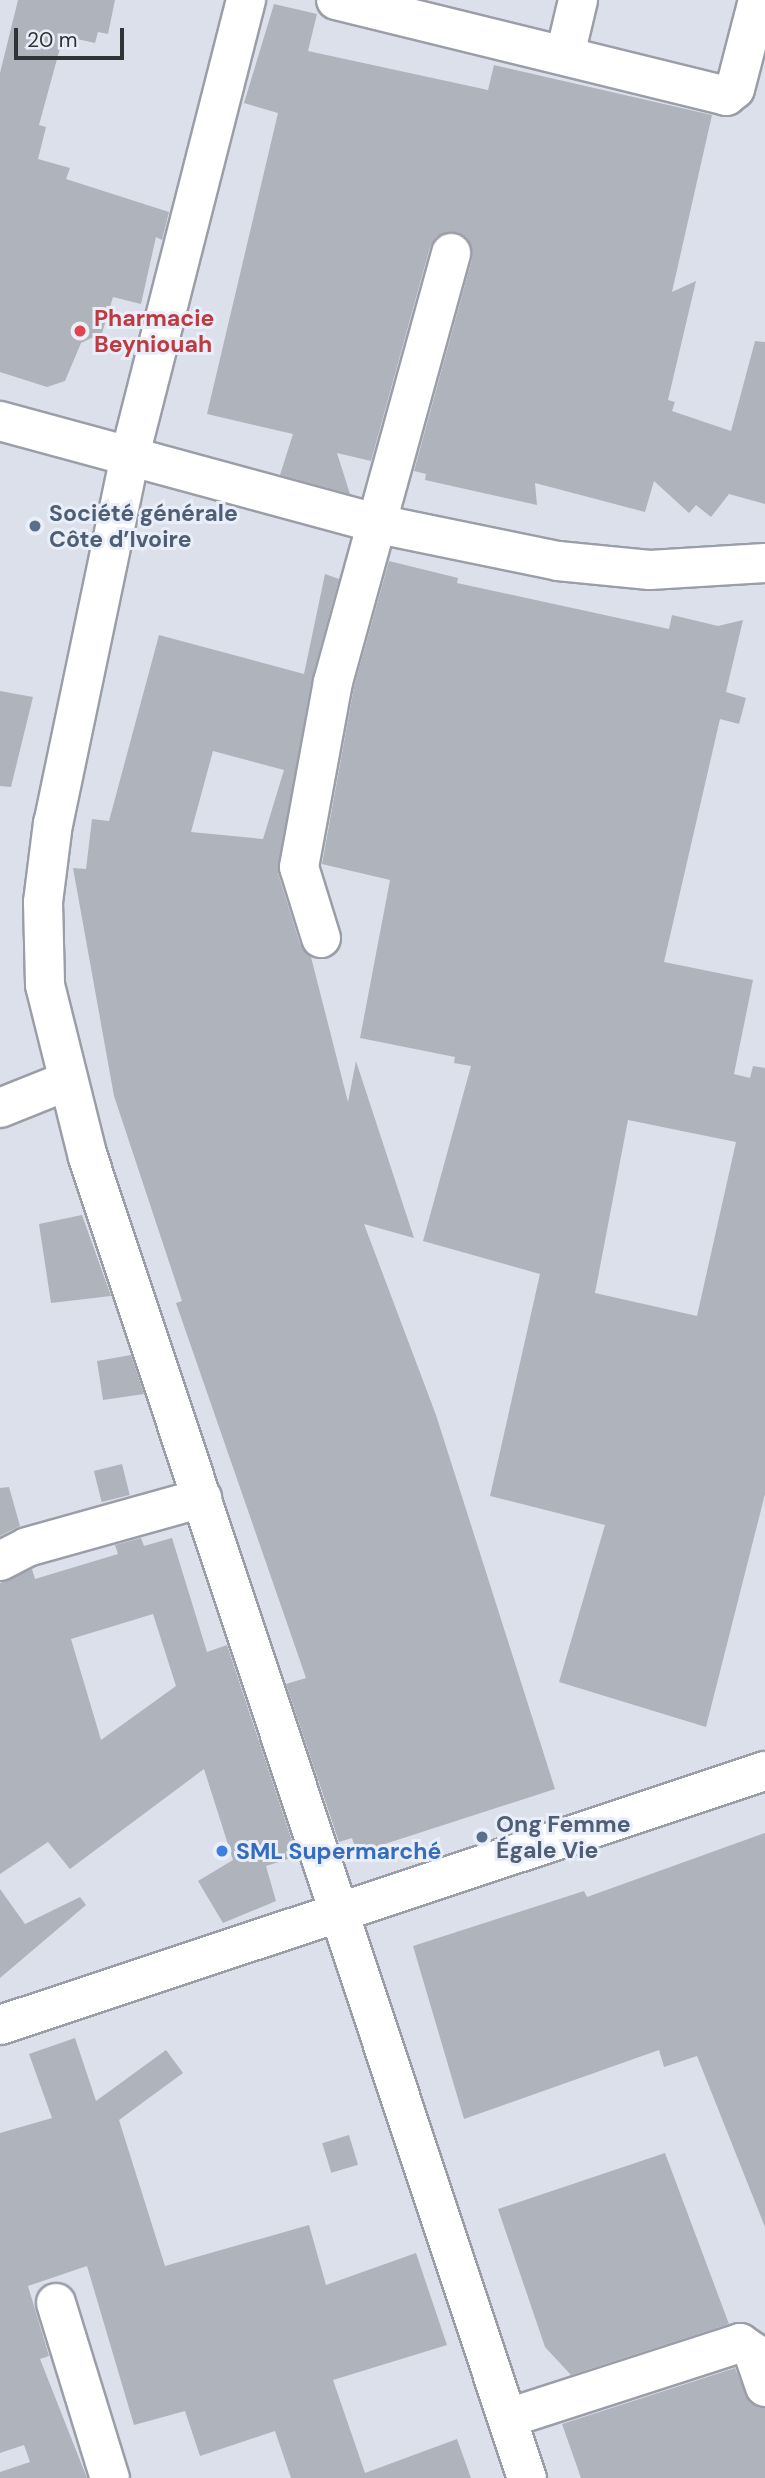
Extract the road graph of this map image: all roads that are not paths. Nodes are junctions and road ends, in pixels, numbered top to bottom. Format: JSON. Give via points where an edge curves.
{"nodes":[{"id":1,"x":246,"y":0,"type":"edge"},
{"id":2,"x":337,"y":0,"type":"edge"},
{"id":3,"x":578,"y":0,"type":"edge"},
{"id":4,"x":758,"y":0,"type":"edge"},
{"id":5,"x":565,"y":55,"type":"junction"},
{"id":6,"x":451,"y":253,"type":"dead end"},
{"id":7,"x":0,"y":421,"type":"edge"},
{"id":8,"x":130,"y":456,"type":"junction"},
{"id":9,"x":378,"y":524,"type":"junction"},
{"id":10,"x":765,"y":563,"type":"edge"},
{"id":11,"x":321,"y":938,"type":"dead end"},
{"id":12,"x":65,"y":1082,"type":"junction"},
{"id":13,"x":0,"y":1108,"type":"edge"},
{"id":14,"x":202,"y":1498,"type":"junction"},
{"id":15,"x":0,"y":1561,"type":"edge"},
{"id":16,"x":765,"y":1771,"type":"edge"},
{"id":17,"x":342,"y":1912,"type":"junction"},
{"id":18,"x":0,"y":2025,"type":"edge"},
{"id":19,"x":56,"y":2303,"type":"dead end"},
{"id":20,"x":765,"y":2386,"type":"edge"},
{"id":21,"x":508,"y":2418,"type":"junction"},
{"id":22,"x":110,"y":2478,"type":"edge"},
{"id":23,"x":527,"y":2478,"type":"edge"}],
"edges":[{"from":1,"to":8,"type":"street"},
{"from":2,"to":5,"type":"street"},
{"from":3,"to":5,"type":"street"},
{"from":4,"to":5,"type":"street","via":[[735,89],[726,96]]},
{"from":6,"to":9,"type":"street"},
{"from":7,"to":8,"type":"street"},
{"from":8,"to":9,"type":"street"},
{"from":8,"to":12,"type":"street","via":[[53,823],[43,902],[45,985]]},
{"from":9,"to":10,"type":"street","via":[[558,561],[650,570]]},
{"from":9,"to":11,"type":"street","via":[[333,682],[299,866]]},
{"from":12,"to":13,"type":"street"},
{"from":12,"to":14,"type":"street"},
{"from":14,"to":15,"type":"street","via":[[27,1547]]},
{"from":14,"to":17,"type":"street"},
{"from":16,"to":17,"type":"street"},
{"from":17,"to":18,"type":"street"},
{"from":17,"to":21,"type":"street"},
{"from":19,"to":22,"type":"street"},
{"from":20,"to":21,"type":"street","via":[[753,2352],[740,2343]]},
{"from":21,"to":23,"type":"street"}]}
